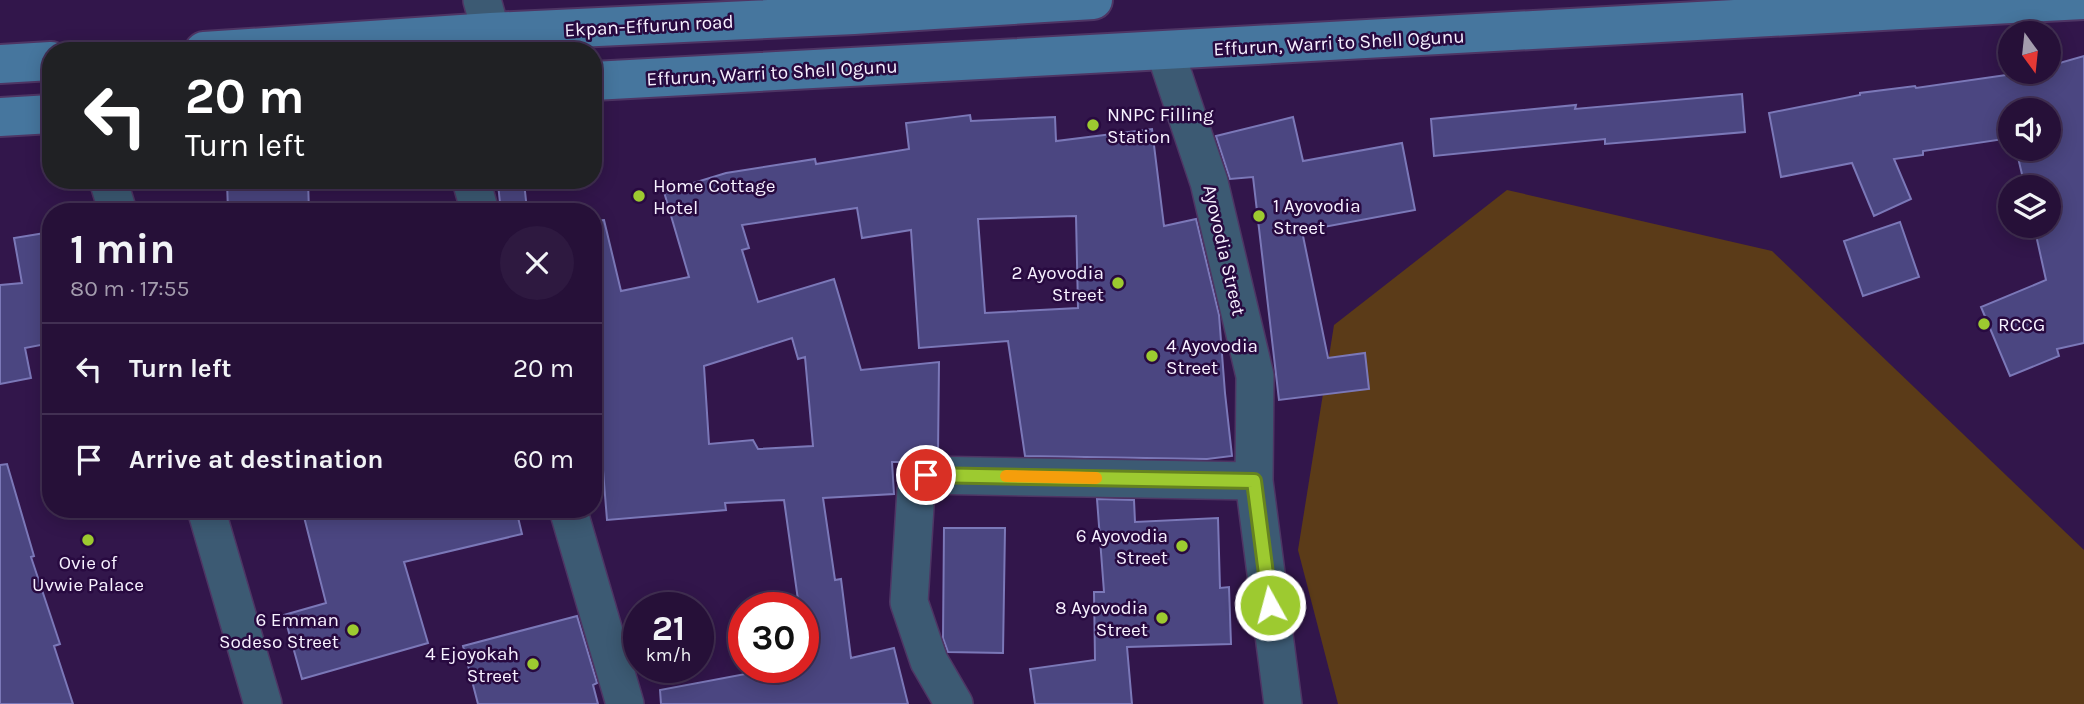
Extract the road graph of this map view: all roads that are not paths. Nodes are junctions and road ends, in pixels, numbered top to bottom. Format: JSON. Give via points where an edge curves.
{"nodes":[{"id":1,"x":1093,"y":0,"type":"edge"},
{"id":2,"x":2084,"y":0,"type":"edge"},
{"id":3,"x":852,"y":8,"type":"edge"},
{"id":4,"x":486,"y":16,"type":"edge"},
{"id":5,"x":277,"y":42,"type":"edge"},
{"id":6,"x":1165,"y":51,"type":"junction"},
{"id":7,"x":42,"y":62,"type":"edge"},
{"id":8,"x":0,"y":64,"type":"edge"},
{"id":9,"x":602,"y":81,"type":"edge"},
{"id":10,"x":42,"y":115,"type":"edge"},
{"id":11,"x":0,"y":117,"type":"edge"},
{"id":12,"x":1254,"y":481,"type":"junction"},
{"id":13,"x":209,"y":518,"type":"edge"},
{"id":14,"x":571,"y":518,"type":"edge"},
{"id":15,"x":263,"y":704,"type":"edge"},
{"id":16,"x":625,"y":704,"type":"edge"},
{"id":17,"x":954,"y":704,"type":"edge"},
{"id":18,"x":1283,"y":704,"type":"edge"}],
"edges":[{"from":1,"to":3,"type":"main road","name":"Ekpan-Effurun road"},
{"from":2,"to":6,"type":"main road","name":"Effurun, Warri to Shell Ogunu"},
{"from":3,"to":4,"type":"main road","name":"Ekpan-Effurun road"},
{"from":4,"to":5,"type":"main road","name":"Ekpan-Effurun road"},
{"from":6,"to":9,"type":"main road","name":"Effurun, Warri to Shell Ogunu"},
{"from":6,"to":12,"type":"street","name":"Ayovodia Street","via":[[1209,182],[1255,376]]},
{"from":7,"to":8,"type":"main road"},
{"from":10,"to":11,"type":"main road"},
{"from":12,"to":17,"type":"street","via":[[926,475],[916,490],[909,602],[929,661]]},
{"from":12,"to":18,"type":"street","name":"Ayovodia Street"},
{"from":13,"to":15,"type":"street"},
{"from":14,"to":16,"type":"street"}]}
